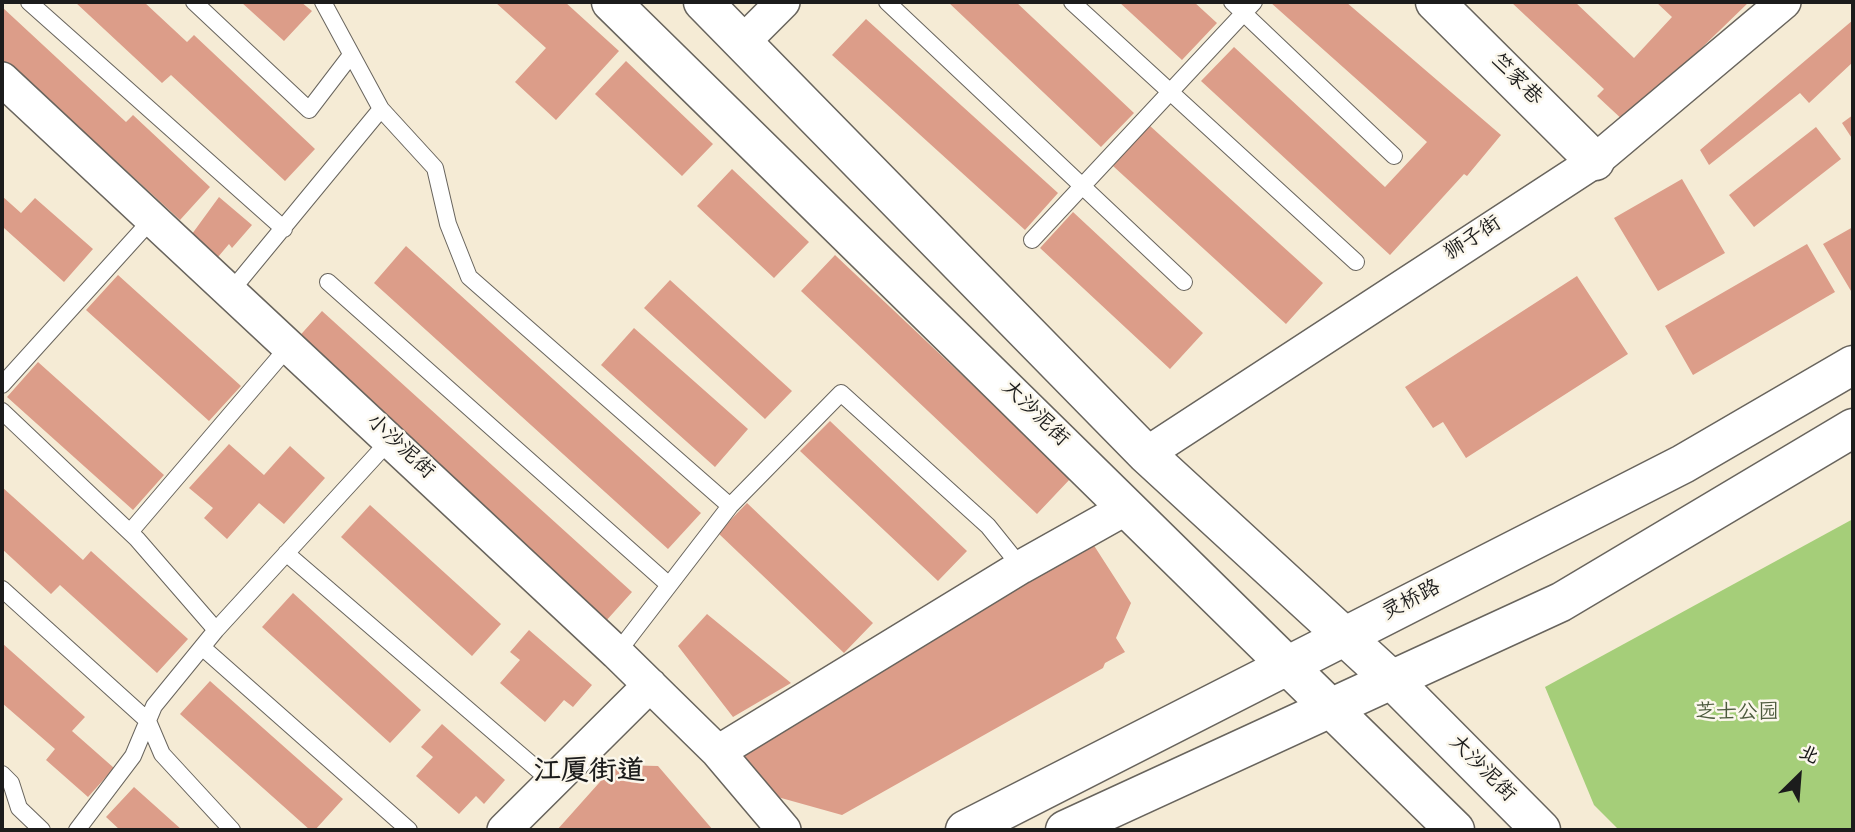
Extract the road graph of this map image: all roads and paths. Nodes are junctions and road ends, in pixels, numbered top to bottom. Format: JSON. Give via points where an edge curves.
{"nodes":[{"id":1,"x":29,"y":2,"type":"edge"},
{"id":2,"x":194,"y":2,"type":"edge"},
{"id":3,"x":323,"y":2,"type":"edge"},
{"id":4,"x":611,"y":2,"type":"edge"},
{"id":5,"x":703,"y":2,"type":"edge"},
{"id":6,"x":783,"y":2,"type":"edge"},
{"id":7,"x":887,"y":2,"type":"edge"},
{"id":8,"x":1072,"y":2,"type":"edge"},
{"id":9,"x":1784,"y":2,"type":"edge"},
{"id":10,"x":1439,"y":3,"type":"edge"},
{"id":11,"x":1243,"y":6,"type":"edge"},
{"id":12,"x":744,"y":41,"type":"junction"},
{"id":13,"x":351,"y":55,"type":"junction"},
{"id":14,"x":2,"y":79,"type":"edge"},
{"id":15,"x":1171,"y":92,"type":"junction"},
{"id":16,"x":381,"y":109,"type":"junction"},
{"id":17,"x":1394,"y":156,"type":"dead end"},
{"id":18,"x":1595,"y":161,"type":"junction"},
{"id":19,"x":1083,"y":186,"type":"junction"},
{"id":20,"x":153,"y":218,"type":"junction"},
{"id":21,"x":284,"y":229,"type":"junction"},
{"id":22,"x":1032,"y":240,"type":"dead end"},
{"id":23,"x":1356,"y":262,"type":"dead end"},
{"id":24,"x":328,"y":282,"type":"dead end"},
{"id":25,"x":1184,"y":282,"type":"dead end"},
{"id":26,"x":231,"y":291,"type":"junction"},
{"id":27,"x":289,"y":346,"type":"junction"},
{"id":28,"x":1853,"y":365,"type":"edge"},
{"id":29,"x":2,"y":385,"type":"edge"},
{"id":30,"x":2,"y":411,"type":"edge"},
{"id":31,"x":1853,"y":428,"type":"edge"},
{"id":32,"x":390,"y":440,"type":"junction"},
{"id":33,"x":1146,"y":454,"type":"junction"},
{"id":34,"x":730,"y":506,"type":"junction"},
{"id":35,"x":1128,"y":507,"type":"junction"},
{"id":36,"x":130,"y":532,"type":"junction"},
{"id":37,"x":286,"y":554,"type":"junction"},
{"id":38,"x":1021,"y":567,"type":"junction"},
{"id":39,"x":669,"y":585,"type":"junction"},
{"id":40,"x":2,"y":589,"type":"edge"},
{"id":41,"x":216,"y":630,"type":"junction"},
{"id":42,"x":1344,"y":637,"type":"junction"},
{"id":43,"x":202,"y":647,"type":"junction"},
{"id":44,"x":617,"y":653,"type":"junction"},
{"id":45,"x":1289,"y":666,"type":"junction"},
{"id":46,"x":1392,"y":681,"type":"junction"},
{"id":47,"x":650,"y":685,"type":"junction"},
{"id":48,"x":1333,"y":709,"type":"junction"},
{"id":49,"x":148,"y":721,"type":"junction"},
{"id":50,"x":718,"y":752,"type":"junction"},
{"id":51,"x":2,"y":774,"type":"edge"},
{"id":52,"x":552,"y":782,"type":"junction"},
{"id":53,"x":42,"y":830,"type":"edge"},
{"id":54,"x":77,"y":830,"type":"edge"},
{"id":55,"x":232,"y":830,"type":"edge"},
{"id":56,"x":409,"y":830,"type":"edge"},
{"id":57,"x":504,"y":830,"type":"edge"},
{"id":58,"x":784,"y":830,"type":"edge"},
{"id":59,"x":965,"y":830,"type":"edge"},
{"id":60,"x":1065,"y":830,"type":"edge"},
{"id":61,"x":1455,"y":830,"type":"edge"},
{"id":62,"x":1541,"y":830,"type":"edge"}],
"edges":[{"from":1,"to":21,"type":"lane"},
{"from":2,"to":13,"type":"lane","via":[[309,110]]},
{"from":3,"to":13,"type":"lane"},
{"from":4,"to":35,"type":"main road","name":"大沙泥街"},
{"from":5,"to":12,"type":"main road","name":"大沙泥街"},
{"from":6,"to":12,"type":"street"},
{"from":7,"to":19,"type":"lane"},
{"from":8,"to":15,"type":"lane"},
{"from":9,"to":18,"type":"street","name":"狮子街"},
{"from":10,"to":18,"type":"main road","name":"竺家巷"},
{"from":11,"to":15,"type":"lane"},
{"from":11,"to":17,"type":"lane"},
{"from":12,"to":33,"type":"main road","name":"大沙泥街"},
{"from":13,"to":16,"type":"lane"},
{"from":14,"to":20,"type":"street","name":"小沙泥街"},
{"from":15,"to":19,"type":"lane"},
{"from":15,"to":23,"type":"lane"},
{"from":16,"to":21,"type":"lane"},
{"from":16,"to":34,"type":"lane","via":[[435,169],[448,224],[469,277]]},
{"from":18,"to":33,"type":"street","name":"狮子街"},
{"from":19,"to":22,"type":"lane"},
{"from":19,"to":25,"type":"lane"},
{"from":20,"to":26,"type":"street","name":"小沙泥街"},
{"from":20,"to":29,"type":"lane"},
{"from":21,"to":26,"type":"lane"},
{"from":24,"to":39,"type":"lane"},
{"from":26,"to":27,"type":"street","name":"小沙泥街"},
{"from":27,"to":32,"type":"street","name":"小沙泥街"},
{"from":27,"to":36,"type":"lane"},
{"from":28,"to":42,"type":"main road","name":"灵桥路","via":[[1684,464]]},
{"from":30,"to":36,"type":"lane"},
{"from":31,"to":46,"type":"main road","via":[[1560,602]]},
{"from":32,"to":37,"type":"lane"},
{"from":32,"to":44,"type":"street","name":"小沙泥街"},
{"from":33,"to":42,"type":"main road","name":"大沙泥街"},
{"from":34,"to":38,"type":"lane","via":[[841,393],[988,526]]},
{"from":34,"to":39,"type":"lane"},
{"from":35,"to":38,"type":"street"},
{"from":35,"to":45,"type":"main road","name":"大沙泥街"},
{"from":36,"to":41,"type":"lane"},
{"from":37,"to":41,"type":"lane"},
{"from":37,"to":52,"type":"lane"},
{"from":38,"to":50,"type":"street"},
{"from":39,"to":44,"type":"lane"},
{"from":40,"to":49,"type":"lane"},
{"from":41,"to":43,"type":"lane"},
{"from":42,"to":45,"type":"main road","name":"灵桥路"},
{"from":42,"to":46,"type":"main road","name":"大沙泥街"},
{"from":43,"to":49,"type":"lane","via":[[154,706]]},
{"from":43,"to":56,"type":"lane"},
{"from":44,"to":47,"type":"street","name":"小沙泥街"},
{"from":45,"to":48,"type":"main road","name":"大沙泥街"},
{"from":45,"to":59,"type":"main road","name":"灵桥路"},
{"from":46,"to":48,"type":"main road"},
{"from":46,"to":62,"type":"main road","name":"大沙泥街"},
{"from":47,"to":50,"type":"street","name":"小沙泥街"},
{"from":47,"to":52,"type":"street"},
{"from":48,"to":60,"type":"main road"},
{"from":48,"to":61,"type":"main road","name":"大沙泥街"},
{"from":49,"to":54,"type":"lane","via":[[132,756]]},
{"from":49,"to":55,"type":"lane","via":[[162,754]]},
{"from":50,"to":58,"type":"street","name":"小沙泥街"},
{"from":51,"to":53,"type":"lane","via":[[11,783],[19,807]]},
{"from":52,"to":57,"type":"street"}]}
